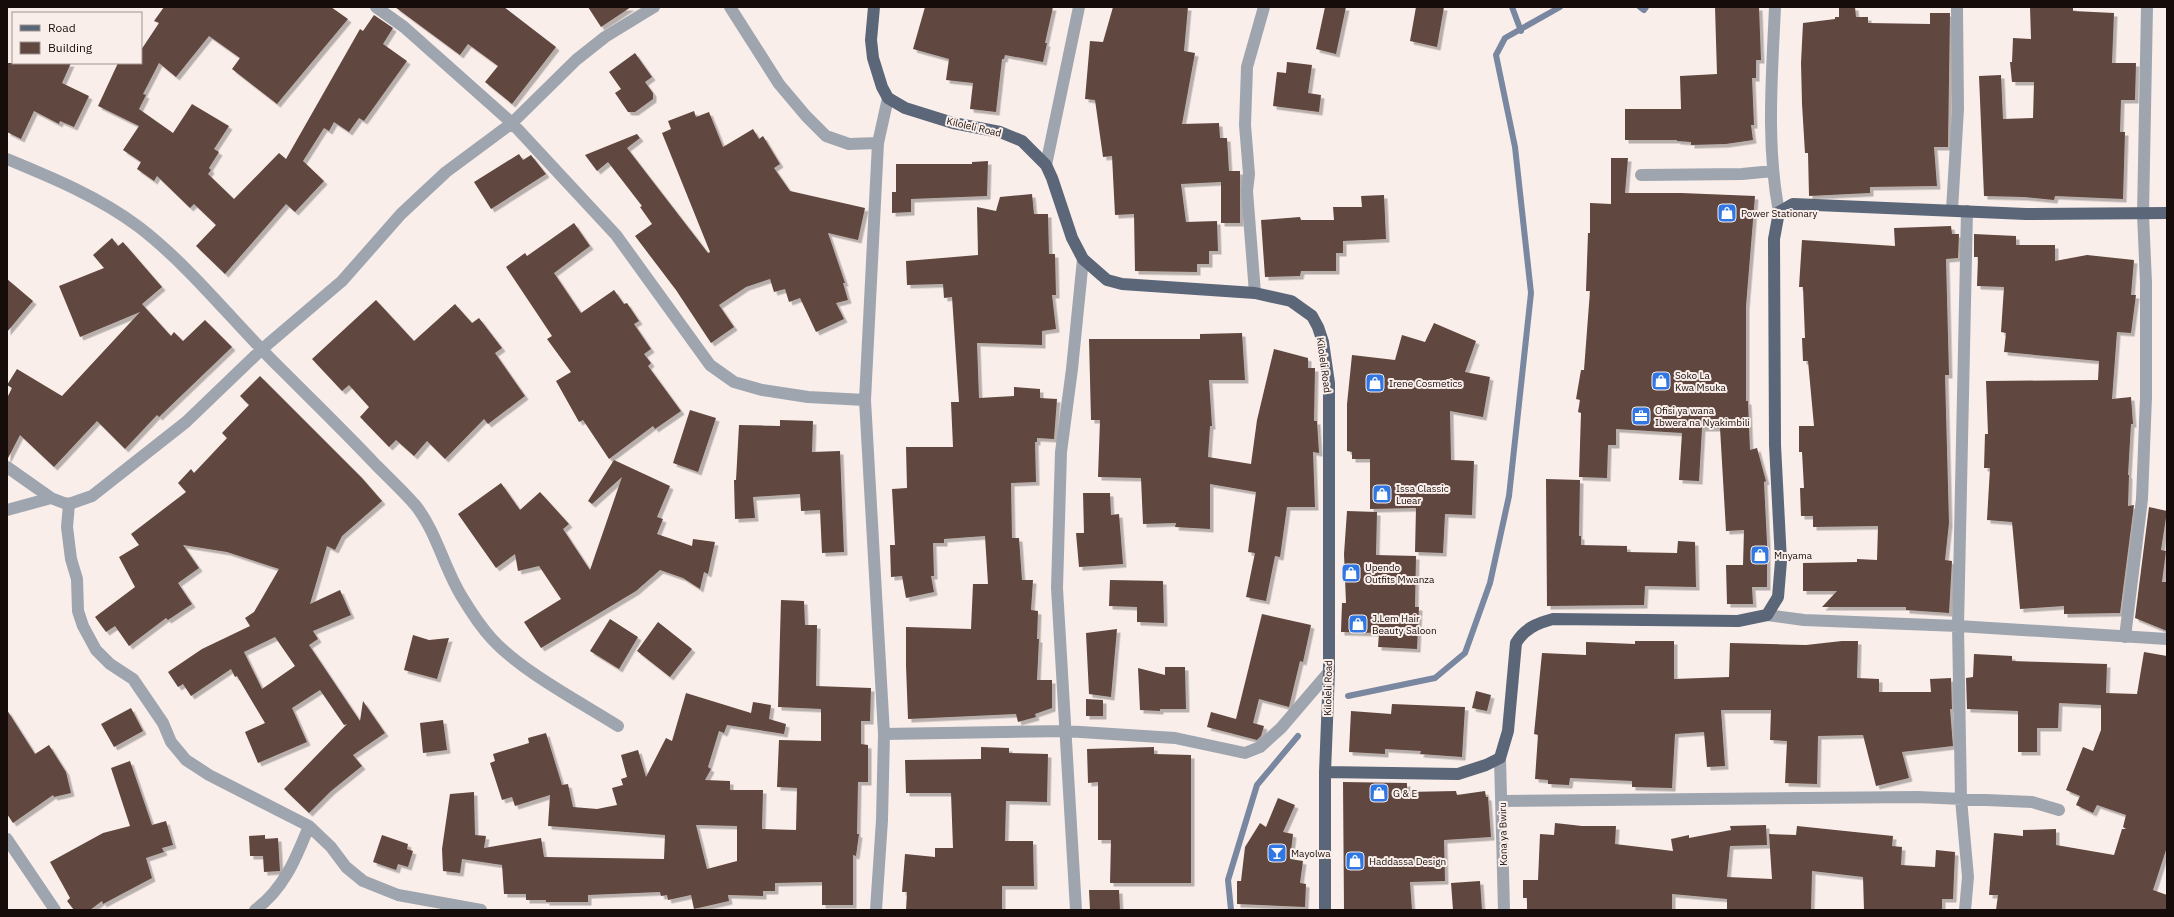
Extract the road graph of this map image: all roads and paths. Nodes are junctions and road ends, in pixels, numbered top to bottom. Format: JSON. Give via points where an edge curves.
{"nodes":[{"id":1,"x":376,"y":7,"type":"edge"},
{"id":2,"x":654,"y":7,"type":"edge"},
{"id":3,"x":730,"y":7,"type":"edge"},
{"id":4,"x":874,"y":7,"type":"edge"},
{"id":5,"x":1079,"y":7,"type":"edge"},
{"id":6,"x":1264,"y":7,"type":"edge"},
{"id":7,"x":1775,"y":7,"type":"edge"},
{"id":8,"x":1957,"y":7,"type":"edge"},
{"id":9,"x":2147,"y":7,"type":"edge"},
{"id":10,"x":888,"y":98,"type":"junction"},
{"id":11,"x":512,"y":123,"type":"junction"},
{"id":12,"x":878,"y":143,"type":"junction"},
{"id":13,"x":7,"y":158,"type":"edge"},
{"id":14,"x":1046,"y":165,"type":"junction"},
{"id":15,"x":1773,"y":171,"type":"junction"},
{"id":16,"x":1642,"y":175,"type":"dead end"},
{"id":17,"x":1952,"y":210,"type":"junction"},
{"id":18,"x":1968,"y":211,"type":"junction"},
{"id":19,"x":1779,"y":212,"type":"junction"},
{"id":20,"x":2167,"y":213,"type":"edge"},
{"id":21,"x":2143,"y":214,"type":"junction"},
{"id":22,"x":1083,"y":259,"type":"junction"},
{"id":23,"x":1255,"y":293,"type":"junction"},
{"id":24,"x":261,"y":350,"type":"junction"},
{"id":25,"x":865,"y":400,"type":"junction"},
{"id":26,"x":7,"y":467,"type":"edge"},
{"id":27,"x":51,"y":498,"type":"junction"},
{"id":28,"x":69,"y":504,"type":"junction"},
{"id":29,"x":7,"y":510,"type":"edge"},
{"id":30,"x":1767,"y":615,"type":"junction"},
{"id":31,"x":1958,"y":626,"type":"junction"},
{"id":32,"x":2124,"y":638,"type":"junction"},
{"id":33,"x":2167,"y":639,"type":"edge"},
{"id":34,"x":1329,"y":672,"type":"junction"},
{"id":35,"x":618,"y":726,"type":"dead end"},
{"id":36,"x":1064,"y":731,"type":"junction"},
{"id":37,"x":884,"y":734,"type":"junction"},
{"id":38,"x":1500,"y":758,"type":"junction"},
{"id":39,"x":1325,"y":772,"type":"junction"},
{"id":40,"x":1961,"y":799,"type":"junction"},
{"id":41,"x":1502,"y":801,"type":"junction"},
{"id":42,"x":2059,"y":810,"type":"dead end"},
{"id":43,"x":309,"y":826,"type":"junction"},
{"id":44,"x":7,"y":839,"type":"edge"},
{"id":45,"x":55,"y":910,"type":"edge"},
{"id":46,"x":255,"y":910,"type":"edge"},
{"id":47,"x":481,"y":910,"type":"edge"},
{"id":48,"x":876,"y":910,"type":"edge"},
{"id":49,"x":1076,"y":910,"type":"edge"},
{"id":50,"x":1325,"y":910,"type":"edge"},
{"id":51,"x":1504,"y":910,"type":"edge"},
{"id":52,"x":1965,"y":910,"type":"edge"}],
"edges":[{"from":1,"to":11,"type":"street","via":[[404,27]]},
{"from":2,"to":11,"type":"street","via":[[576,60]]},
{"from":3,"to":12,"type":"street","via":[[779,84],[826,136],[849,144]]},
{"from":4,"to":10,"type":"main road","via":[[871,40],[873,58]]},
{"from":5,"to":14,"type":"street"},
{"from":6,"to":23,"type":"street","via":[[1247,67],[1245,125]]},
{"from":7,"to":15,"type":"street","via":[[1771,103]]},
{"from":8,"to":17,"type":"street","via":[[1958,109]]},
{"from":9,"to":21,"type":"street"},
{"from":10,"to":12,"type":"street"},
{"from":10,"to":14,"type":"main road","name":"Kiloleli Road","via":[[905,108],[946,121],[1000,132],[1022,141]]},
{"from":11,"to":24,"type":"street","via":[[446,172],[401,214],[342,281]]},
{"from":11,"to":25,"type":"street","via":[[616,235],[710,365],[734,382],[762,390],[808,397]]},
{"from":12,"to":25,"type":"street"},
{"from":13,"to":24,"type":"street","via":[[101,202],[139,228],[176,260]]},
{"from":14,"to":22,"type":"main road","name":"Kiloleli Road","via":[[1072,238]]},
{"from":15,"to":16,"type":"street","via":[[1742,174]]},
{"from":15,"to":19,"type":"street"},
{"from":17,"to":18,"type":"main road"},
{"from":17,"to":19,"type":"main road","via":[[1793,204]]},
{"from":18,"to":21,"type":"main road","via":[[2026,214]]},
{"from":18,"to":31,"type":"street"},
{"from":19,"to":30,"type":"main road","via":[[1774,239],[1775,413],[1781,561],[1778,597]]},
{"from":20,"to":21,"type":"main road"},
{"from":21,"to":32,"type":"street","via":[[2146,397],[2142,499]]},
{"from":22,"to":23,"type":"main road","name":"Kiloleli Road","via":[[1107,280],[1122,284]]},
{"from":22,"to":36,"type":"street","via":[[1061,452],[1057,588]]},
{"from":23,"to":34,"type":"main road","name":"Kiloleli Road","via":[[1291,301],[1303,309],[1312,316],[1323,342],[1329,383]]},
{"from":24,"to":28,"type":"street","via":[[186,422],[92,496]]},
{"from":24,"to":35,"type":"street","via":[[346,433],[416,507],[430,529],[461,596],[493,640],[528,668]]},
{"from":25,"to":37,"type":"street"},
{"from":26,"to":27,"type":"street"},
{"from":27,"to":28,"type":"street"},
{"from":27,"to":29,"type":"street"},
{"from":28,"to":43,"type":"street","via":[[67,527],[71,559],[77,579],[78,611],[96,650],[110,664],[133,679],[163,723],[171,742],[186,760],[236,790]]},
{"from":30,"to":31,"type":"street","via":[[1804,620]]},
{"from":30,"to":38,"type":"main road","via":[[1738,621],[1553,619],[1530,628],[1521,634],[1516,644],[1508,731]]},
{"from":31,"to":32,"type":"street"},
{"from":31,"to":40,"type":"street"},
{"from":32,"to":33,"type":"street"},
{"from":34,"to":36,"type":"street","via":[[1281,728],[1260,747],[1245,753],[1175,738]]},
{"from":34,"to":39,"type":"main road","name":"Kiloleli Road"},
{"from":36,"to":37,"type":"street"},
{"from":36,"to":49,"type":"street"},
{"from":37,"to":48,"type":"street"},
{"from":38,"to":39,"type":"main road","via":[[1458,774]]},
{"from":38,"to":41,"type":"street","name":"Kona ya Bwiru"},
{"from":39,"to":50,"type":"main road","name":"Kiloleli Road"},
{"from":40,"to":41,"type":"street","via":[[1917,797]]},
{"from":40,"to":42,"type":"street","via":[[2032,802]]},
{"from":40,"to":52,"type":"street","via":[[1968,877]]},
{"from":41,"to":51,"type":"street","name":"Kona ya Bwiru"},
{"from":43,"to":46,"type":"street","via":[[284,882]]},
{"from":43,"to":47,"type":"street","via":[[331,847],[346,867],[363,881],[398,895]]},
{"from":44,"to":45,"type":"street"}]}
